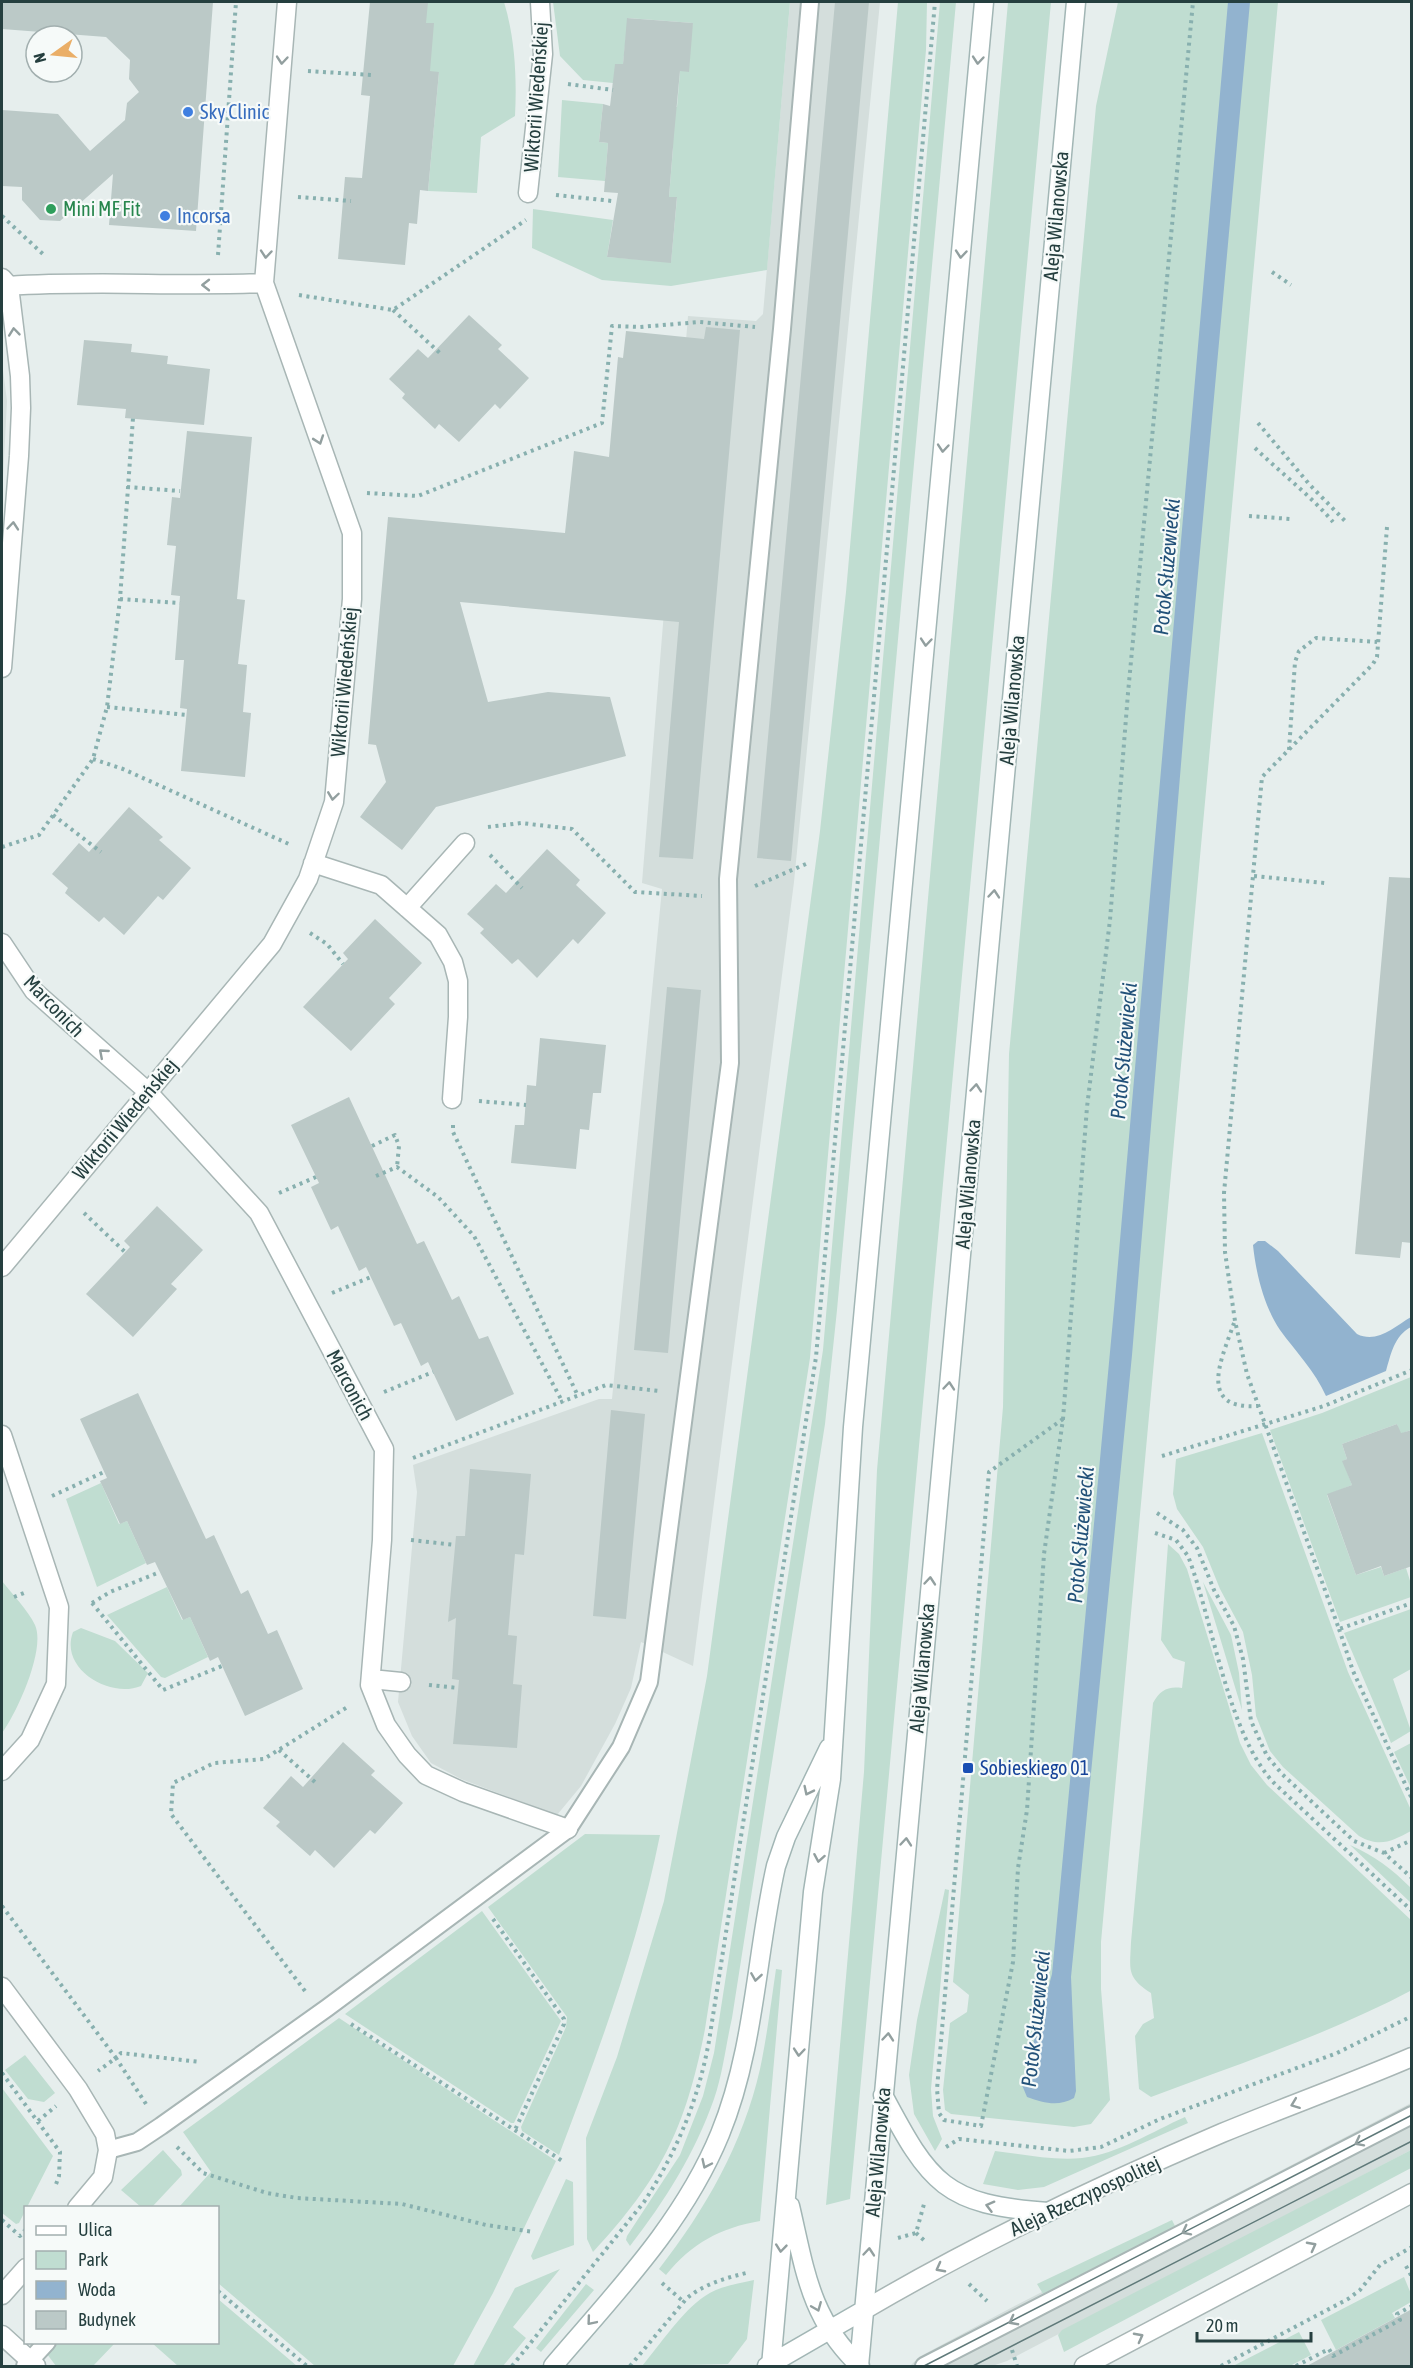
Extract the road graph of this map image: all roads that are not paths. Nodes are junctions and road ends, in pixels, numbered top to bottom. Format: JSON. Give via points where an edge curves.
{"nodes":[{"id":1,"x":287,"y":2,"type":"edge"},
{"id":2,"x":540,"y":2,"type":"edge"},
{"id":3,"x":810,"y":2,"type":"edge"},
{"id":4,"x":984,"y":2,"type":"edge"},
{"id":5,"x":1076,"y":2,"type":"edge"},
{"id":6,"x":528,"y":193,"type":"road end"},
{"id":7,"x":5,"y":282,"type":"edge"},
{"id":8,"x":266,"y":288,"type":"junction"},
{"id":9,"x":2,"y":669,"type":"edge"},
{"id":10,"x":465,"y":843,"type":"road end"},
{"id":11,"x":313,"y":862,"type":"junction"},
{"id":12,"x":407,"y":908,"type":"junction"},
{"id":13,"x":2,"y":943,"type":"edge"},
{"id":14,"x":147,"y":1091,"type":"junction"},
{"id":15,"x":461,"y":1100,"type":"road end"},
{"id":16,"x":2,"y":1267,"type":"edge"},
{"id":17,"x":2,"y":1435,"type":"edge"},
{"id":18,"x":401,"y":1682,"type":"dead end"},
{"id":19,"x":371,"y":1685,"type":"junction"},
{"id":20,"x":834,"y":1738,"type":"junction"},
{"id":21,"x":2,"y":1771,"type":"edge"},
{"id":22,"x":568,"y":1829,"type":"junction"},
{"id":23,"x":2,"y":1987,"type":"edge"},
{"id":24,"x":1412,"y":2057,"type":"edge"},
{"id":25,"x":883,"y":2095,"type":"junction"},
{"id":26,"x":1412,"y":2115,"type":"edge"},
{"id":27,"x":108,"y":2150,"type":"junction"},
{"id":28,"x":786,"y":2190,"type":"junction"},
{"id":29,"x":1412,"y":2193,"type":"edge"},
{"id":30,"x":79,"y":2206,"type":"edge"},
{"id":31,"x":1048,"y":2212,"type":"junction"},
{"id":32,"x":24,"y":2270,"type":"edge"},
{"id":33,"x":2,"y":2295,"type":"edge"},
{"id":34,"x":864,"y":2310,"type":"junction"},
{"id":35,"x":829,"y":2331,"type":"junction"},
{"id":36,"x":2,"y":2335,"type":"edge"},
{"id":37,"x":46,"y":2344,"type":"edge"},
{"id":38,"x":30,"y":2365,"type":"edge"},
{"id":39,"x":770,"y":2366,"type":"edge"},
{"id":40,"x":859,"y":2366,"type":"edge"},
{"id":41,"x":553,"y":2367,"type":"edge"},
{"id":42,"x":924,"y":2367,"type":"edge"},
{"id":43,"x":1084,"y":2367,"type":"edge"}],
"edges":[{"from":1,"to":8,"type":"main road","name":"Wiktorii Wiedeńskiej","one_way":true},
{"from":2,"to":6,"type":"main road","name":"Wiktorii Wiedeńskiej","via":[[543,54]]},
{"from":3,"to":22,"type":"lane","via":[[727,898],[730,1063],[649,1682],[621,1747]]},
{"from":4,"to":20,"type":"main road","one_way":true,"via":[[853,1427]]},
{"from":25,"to":5,"type":"main road","name":"Aleja Wilanowska","one_way":true},
{"from":8,"to":7,"type":"main road","one_way":true},
{"from":9,"to":7,"type":"main road","one_way":true,"via":[[21,408],[20,376]]},
{"from":8,"to":11,"type":"main road","name":"Wiktorii Wiedeńskiej","one_way":true,"via":[[352,533],[352,599],[333,802]]},
{"from":10,"to":12,"type":"main road"},
{"from":11,"to":12,"type":"main road","via":[[381,885]]},
{"from":11,"to":14,"type":"main road","name":"Wiktorii Wiedeńskiej","via":[[308,879],[272,945]]},
{"from":12,"to":15,"type":"main road","via":[[438,935],[453,962],[458,981]]},
{"from":14,"to":13,"type":"main road","name":"Marconich","one_way":true,"via":[[34,991]]},
{"from":14,"to":16,"type":"main road","name":"Wiktorii Wiedeńskiej"},
{"from":14,"to":19,"type":"main road","name":"Marconich","via":[[259,1214],[384,1449]]},
{"from":17,"to":21,"type":"main road","via":[[59,1607],[56,1684],[30,1740]]},
{"from":18,"to":19,"type":"main road"},
{"from":19,"to":22,"type":"main road","name":"Marconich","via":[[386,1725],[426,1775]]},
{"from":20,"to":28,"type":"main road","one_way":true,"via":[[827,1815],[813,1892]]},
{"from":20,"to":41,"type":"main road","one_way":true,"via":[[776,1866],[744,2052],[721,2132],[684,2206]]},
{"from":22,"to":27,"type":"lane","via":[[161,2126],[137,2142]]},
{"from":23,"to":27,"type":"main road","via":[[78,2089],[105,2134]]},
{"from":24,"to":31,"type":"main road","name":"Aleja Rzeczypospolitej","one_way":true,"via":[[1211,2138]]},
{"from":31,"to":25,"type":"main road","one_way":true,"via":[[986,2205],[945,2185],[910,2146]]},
{"from":34,"to":25,"type":"main road","name":"Aleja Wilanowska","one_way":true},
{"from":26,"to":42,"type":"lane","one_way":true},
{"from":27,"to":30,"type":"main road","via":[[103,2177]]},
{"from":28,"to":35,"type":"main road","one_way":true,"via":[[811,2292]]},
{"from":28,"to":39,"type":"main road","one_way":true},
{"from":43,"to":29,"type":"main road","one_way":true},
{"from":31,"to":34,"type":"main road","name":"Aleja Rzeczypospolitej","one_way":true},
{"from":32,"to":33,"type":"main road"},
{"from":34,"to":35,"type":"main road","name":"Aleja Rzeczypospolitej"},
{"from":34,"to":40,"type":"main road","name":"Aleja Wilanowska"},
{"from":35,"to":39,"type":"main road","name":"Aleja Rzeczypospolitej"},
{"from":35,"to":40,"type":"main road"},
{"from":36,"to":38,"type":"main road"},
{"from":37,"to":38,"type":"lane"}]}
